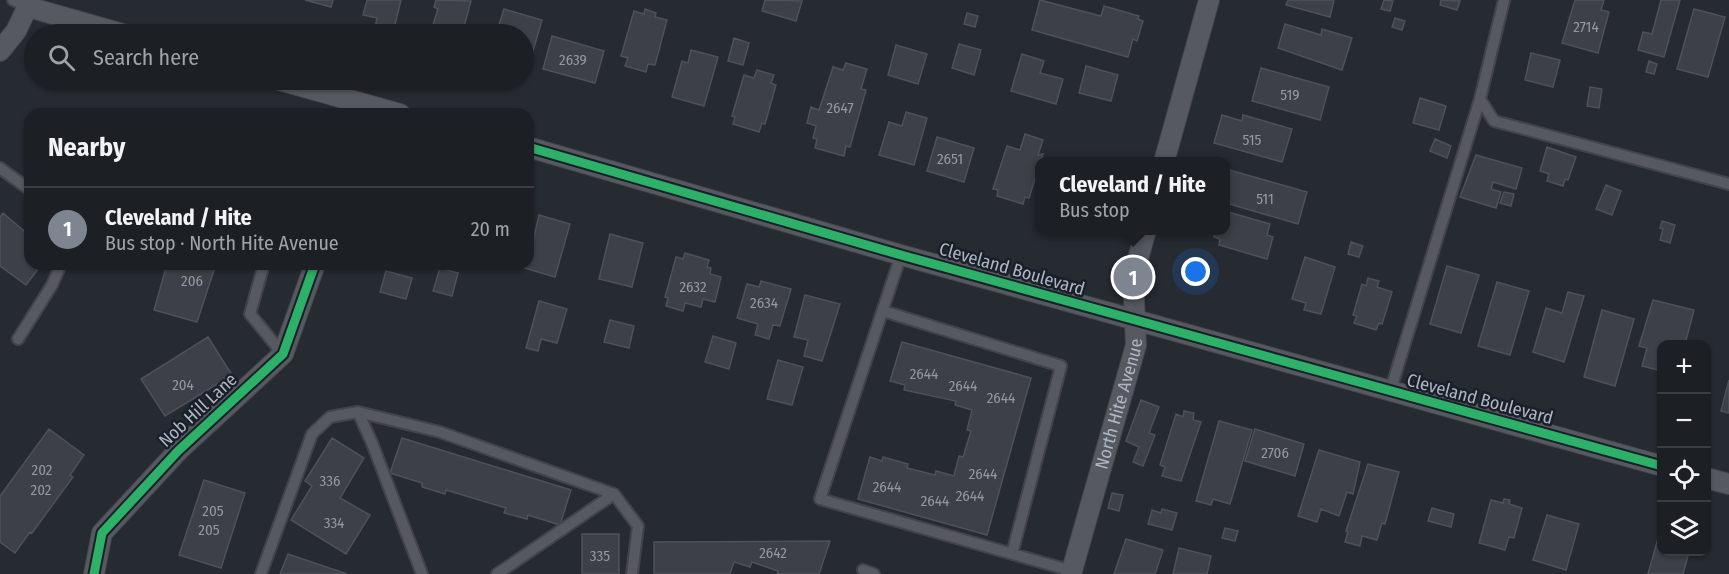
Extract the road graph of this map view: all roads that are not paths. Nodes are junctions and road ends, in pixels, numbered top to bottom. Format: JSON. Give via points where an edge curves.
{"nodes":[{"id":1,"x":1209,"y":0,"type":"edge"},
{"id":2,"x":1504,"y":0,"type":"edge"},
{"id":3,"x":24,"y":2,"type":"edge"},
{"id":4,"x":92,"y":24,"type":"edge"},
{"id":5,"x":0,"y":51,"type":"edge"},
{"id":6,"x":309,"y":90,"type":"edge"},
{"id":7,"x":1480,"y":99,"type":"junction"},
{"id":8,"x":364,"y":108,"type":"edge"},
{"id":9,"x":534,"y":149,"type":"edge"},
{"id":10,"x":1165,"y":157,"type":"edge"},
{"id":11,"x":0,"y":168,"type":"edge"},
{"id":12,"x":1729,"y":184,"type":"edge"},
{"id":13,"x":24,"y":186,"type":"edge"},
{"id":14,"x":1145,"y":235,"type":"edge"},
{"id":15,"x":901,"y":255,"type":"junction"},
{"id":16,"x":58,"y":270,"type":"edge"},
{"id":17,"x":262,"y":270,"type":"edge"},
{"id":18,"x":313,"y":270,"type":"edge"},
{"id":19,"x":883,"y":311,"type":"junction"},
{"id":20,"x":1134,"y":317,"type":"junction"},
{"id":21,"x":18,"y":339,"type":"dead end"},
{"id":22,"x":283,"y":354,"type":"junction"},
{"id":23,"x":1390,"y":392,"type":"junction"},
{"id":24,"x":358,"y":412,"type":"junction"},
{"id":25,"x":1657,"y":465,"type":"edge"},
{"id":26,"x":1711,"y":479,"type":"edge"},
{"id":27,"x":1729,"y":484,"type":"edge"},
{"id":28,"x":615,"y":494,"type":"junction"},
{"id":29,"x":1012,"y":554,"type":"junction"},
{"id":30,"x":863,"y":570,"type":"dead end"},
{"id":31,"x":1072,"y":573,"type":"edge"},
{"id":32,"x":94,"y":574,"type":"edge"},
{"id":33,"x":261,"y":574,"type":"edge"},
{"id":34,"x":422,"y":574,"type":"edge"},
{"id":35,"x":497,"y":574,"type":"edge"},
{"id":36,"x":632,"y":574,"type":"edge"},
{"id":37,"x":874,"y":574,"type":"edge"}],
"edges":[{"from":1,"to":10,"type":"street"},
{"from":2,"to":7,"type":"lane"},
{"from":3,"to":4,"type":"street"},
{"from":3,"to":5,"type":"street","via":[[16,31]]},
{"from":6,"to":8,"type":"street"},
{"from":7,"to":12,"type":"lane","via":[[1484,111],[1494,121]]},
{"from":7,"to":23,"type":"lane"},
{"from":9,"to":15,"type":"street","name":"Cleveland Boulevard"},
{"from":11,"to":13,"type":"lane"},
{"from":14,"to":20,"type":"street","name":"North Hite Avenue","via":[[1133,277]]},
{"from":15,"to":19,"type":"lane"},
{"from":15,"to":20,"type":"street","name":"Cleveland Boulevard"},
{"from":16,"to":21,"type":"lane"},
{"from":17,"to":22,"type":"lane","via":[[250,314]]},
{"from":18,"to":22,"type":"street","name":"Nob Hill Lane"},
{"from":19,"to":29,"type":"lane","via":[[1061,366]]},
{"from":19,"to":29,"type":"lane","via":[[820,499]]},
{"from":20,"to":23,"type":"street","name":"Cleveland Boulevard"},
{"from":20,"to":31,"type":"street","name":"North Hite Avenue","via":[[1136,345]]},
{"from":22,"to":32,"type":"street","name":"Nob Hill Lane","via":[[178,451],[102,533]]},
{"from":23,"to":25,"type":"street","name":"Cleveland Boulevard"},
{"from":24,"to":28,"type":"lane","via":[[440,432]]},
{"from":24,"to":33,"type":"lane","via":[[330,417],[312,434]]},
{"from":24,"to":34,"type":"lane"},
{"from":26,"to":27,"type":"street"},
{"from":28,"to":35,"type":"lane"},
{"from":28,"to":36,"type":"lane","via":[[638,526]]},
{"from":29,"to":31,"type":"lane"},
{"from":30,"to":37,"type":"lane"}]}
